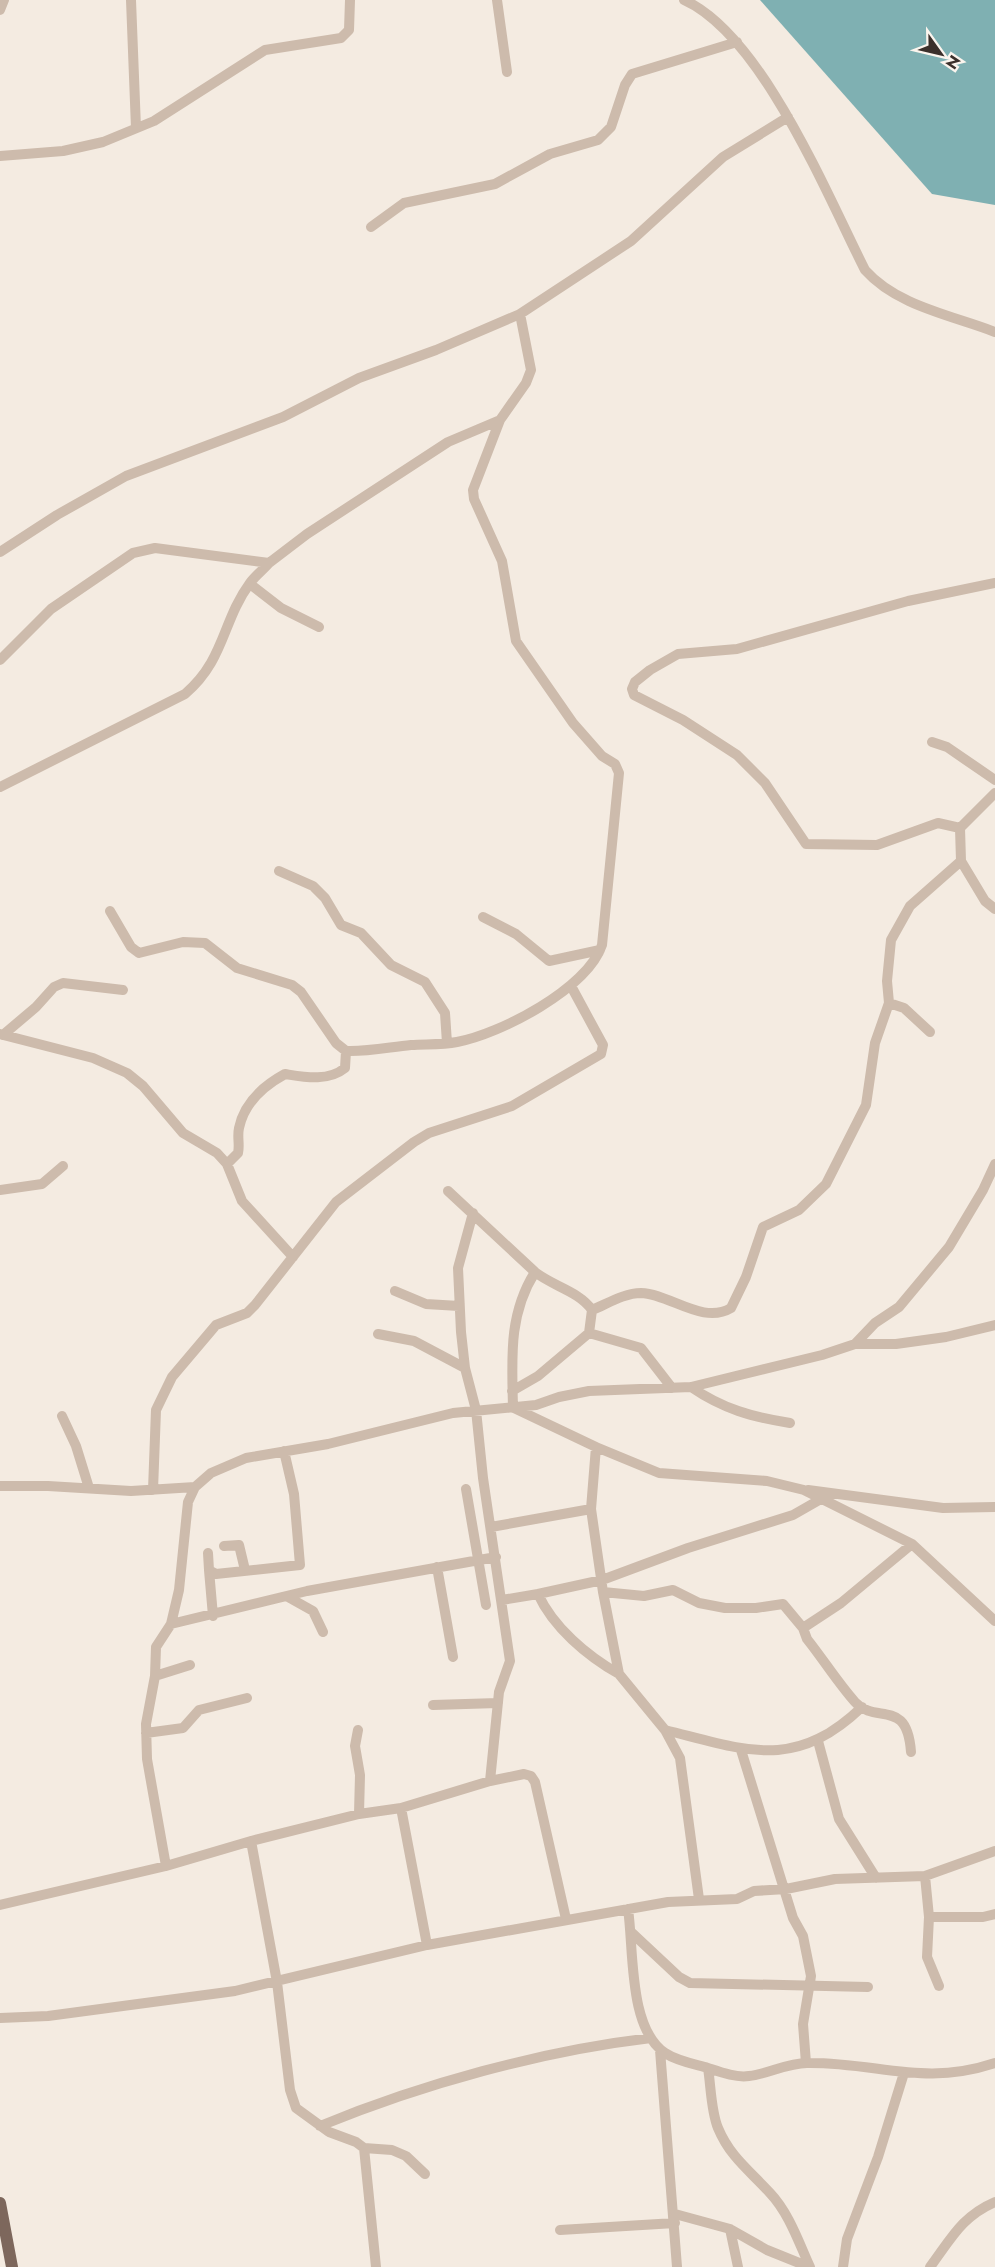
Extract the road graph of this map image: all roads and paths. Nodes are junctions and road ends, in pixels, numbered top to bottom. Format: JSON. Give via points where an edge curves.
{"nodes":[{"id":1,"x":4,"y":0,"type":"edge"},
{"id":2,"x":131,"y":0,"type":"edge"},
{"id":3,"x":350,"y":0,"type":"edge"},
{"id":4,"x":496,"y":0,"type":"edge"},
{"id":5,"x":684,"y":0,"type":"edge"},
{"id":6,"x":0,"y":10,"type":"edge"},
{"id":7,"x":737,"y":42,"type":"junction"},
{"id":8,"x":507,"y":72,"type":"dead end"},
{"id":9,"x":788,"y":117,"type":"junction"},
{"id":10,"x":136,"y":128,"type":"junction"},
{"id":11,"x":0,"y":156,"type":"edge"},
{"id":12,"x":371,"y":226,"type":"dead end"},
{"id":13,"x":520,"y":314,"type":"junction"},
{"id":14,"x":995,"y":332,"type":"edge"},
{"id":15,"x":500,"y":420,"type":"junction"},
{"id":16,"x":0,"y":552,"type":"edge"},
{"id":17,"x":269,"y":563,"type":"junction"},
{"id":18,"x":995,"y":583,"type":"edge"},
{"id":19,"x":249,"y":584,"type":"junction"},
{"id":20,"x":320,"y":627,"type":"dead end"},
{"id":21,"x":0,"y":660,"type":"edge"},
{"id":22,"x":932,"y":742,"type":"dead end"},
{"id":23,"x":995,"y":780,"type":"edge"},
{"id":24,"x":0,"y":787,"type":"edge"},
{"id":25,"x":995,"y":793,"type":"edge"},
{"id":26,"x":960,"y":828,"type":"junction"},
{"id":27,"x":961,"y":861,"type":"junction"},
{"id":28,"x":279,"y":871,"type":"dead end"},
{"id":29,"x":995,"y":909,"type":"edge"},
{"id":30,"x":110,"y":911,"type":"dead end"},
{"id":31,"x":483,"y":917,"type":"dead end"},
{"id":32,"x":600,"y":950,"type":"junction"},
{"id":33,"x":571,"y":986,"type":"junction"},
{"id":34,"x":123,"y":990,"type":"dead end"},
{"id":35,"x":889,"y":1003,"type":"junction"},
{"id":36,"x":930,"y":1032,"type":"dead end"},
{"id":37,"x":1,"y":1034,"type":"edge"},
{"id":38,"x":447,"y":1043,"type":"junction"},
{"id":39,"x":346,"y":1051,"type":"junction"},
{"id":40,"x":227,"y":1164,"type":"junction"},
{"id":41,"x":995,"y":1164,"type":"edge"},
{"id":42,"x":63,"y":1166,"type":"dead end"},
{"id":43,"x":0,"y":1190,"type":"edge"},
{"id":44,"x":448,"y":1191,"type":"dead end"},
{"id":45,"x":473,"y":1213,"type":"junction"},
{"id":46,"x":293,"y":1257,"type":"junction"},
{"id":47,"x":535,"y":1272,"type":"junction"},
{"id":48,"x":395,"y":1291,"type":"dead end"},
{"id":49,"x":459,"y":1306,"type":"junction"},
{"id":50,"x":592,"y":1310,"type":"junction"},
{"id":51,"x":995,"y":1325,"type":"edge"},
{"id":52,"x":589,"y":1333,"type":"junction"},
{"id":53,"x":378,"y":1334,"type":"dead end"},
{"id":54,"x":855,"y":1344,"type":"junction"},
{"id":55,"x":465,"y":1368,"type":"junction"},
{"id":56,"x":692,"y":1387,"type":"junction"},
{"id":57,"x":672,"y":1388,"type":"junction"},
{"id":58,"x":512,"y":1391,"type":"junction"},
{"id":59,"x":513,"y":1408,"type":"junction"},
{"id":60,"x":476,"y":1410,"type":"junction"},
{"id":61,"x":62,"y":1416,"type":"dead end"},
{"id":62,"x":790,"y":1423,"type":"dead end"},
{"id":63,"x":596,"y":1448,"type":"junction"},
{"id":64,"x":284,"y":1451,"type":"junction"},
{"id":65,"x":0,"y":1486,"type":"edge"},
{"id":66,"x":195,"y":1486,"type":"junction"},
{"id":67,"x":88,"y":1488,"type":"junction"},
{"id":68,"x":466,"y":1489,"type":"dead end"},
{"id":69,"x":153,"y":1490,"type":"junction"},
{"id":70,"x":804,"y":1490,"type":"junction"},
{"id":71,"x":821,"y":1499,"type":"junction"},
{"id":72,"x":995,"y":1507,"type":"edge"},
{"id":73,"x":591,"y":1509,"type":"junction"},
{"id":74,"x":491,"y":1527,"type":"junction"},
{"id":75,"x":912,"y":1544,"type":"junction"},
{"id":76,"x":224,"y":1546,"type":"dead end"},
{"id":77,"x":208,"y":1553,"type":"dead end"},
{"id":78,"x":496,"y":1557,"type":"junction"},
{"id":79,"x":479,"y":1559,"type":"junction"},
{"id":80,"x":437,"y":1567,"type":"junction"},
{"id":81,"x":209,"y":1570,"type":"junction"},
{"id":82,"x":245,"y":1570,"type":"junction"},
{"id":83,"x":602,"y":1586,"type":"junction"},
{"id":84,"x":538,"y":1594,"type":"junction"},
{"id":85,"x":288,"y":1597,"type":"junction"},
{"id":86,"x":502,"y":1600,"type":"junction"},
{"id":87,"x":486,"y":1605,"type":"dead end"},
{"id":88,"x":213,"y":1616,"type":"junction"},
{"id":89,"x":995,"y":1621,"type":"edge"},
{"id":90,"x":171,"y":1624,"type":"junction"},
{"id":91,"x":803,"y":1628,"type":"junction"},
{"id":92,"x":323,"y":1632,"type":"dead end"},
{"id":93,"x":453,"y":1657,"type":"dead end"},
{"id":94,"x":190,"y":1665,"type":"dead end"},
{"id":95,"x":619,"y":1674,"type":"junction"},
{"id":96,"x":155,"y":1676,"type":"junction"},
{"id":97,"x":247,"y":1698,"type":"dead end"},
{"id":98,"x":498,"y":1703,"type":"junction"},
{"id":99,"x":433,"y":1705,"type":"dead end"},
{"id":100,"x":862,"y":1707,"type":"junction"},
{"id":101,"x":358,"y":1730,"type":"dead end"},
{"id":102,"x":665,"y":1730,"type":"junction"},
{"id":103,"x":146,"y":1733,"type":"junction"},
{"id":104,"x":818,"y":1741,"type":"junction"},
{"id":105,"x":741,"y":1750,"type":"junction"},
{"id":106,"x":911,"y":1752,"type":"dead end"},
{"id":107,"x":490,"y":1781,"type":"junction"},
{"id":108,"x":401,"y":1808,"type":"junction"},
{"id":109,"x":359,"y":1814,"type":"junction"},
{"id":110,"x":251,"y":1841,"type":"junction"},
{"id":111,"x":995,"y":1851,"type":"edge"},
{"id":112,"x":166,"y":1866,"type":"junction"},
{"id":113,"x":925,"y":1876,"type":"junction"},
{"id":114,"x":876,"y":1878,"type":"junction"},
{"id":115,"x":786,"y":1889,"type":"junction"},
{"id":116,"x":699,"y":1899,"type":"junction"},
{"id":117,"x":0,"y":1905,"type":"edge"},
{"id":118,"x":628,"y":1909,"type":"junction"},
{"id":119,"x":995,"y":1914,"type":"edge"},
{"id":120,"x":929,"y":1917,"type":"junction"},
{"id":121,"x":566,"y":1919,"type":"junction"},
{"id":122,"x":632,"y":1933,"type":"junction"},
{"id":123,"x":427,"y":1945,"type":"junction"},
{"id":124,"x":277,"y":1982,"type":"junction"},
{"id":125,"x":939,"y":1986,"type":"dead end"},
{"id":126,"x":811,"y":1987,"type":"junction"},
{"id":127,"x":868,"y":1987,"type":"dead end"},
{"id":128,"x":0,"y":2018,"type":"edge"},
{"id":129,"x":651,"y":2038,"type":"junction"},
{"id":130,"x":660,"y":2050,"type":"junction"},
{"id":131,"x":806,"y":2063,"type":"junction"},
{"id":132,"x":995,"y":2063,"type":"edge"},
{"id":133,"x":708,"y":2068,"type":"junction"},
{"id":134,"x":904,"y":2073,"type":"junction"},
{"id":135,"x":320,"y":2127,"type":"junction"},
{"id":136,"x":364,"y":2148,"type":"junction"},
{"id":137,"x":426,"y":2174,"type":"dead end"},
{"id":138,"x":995,"y":2202,"type":"edge"},
{"id":139,"x":0,"y":2203,"type":"edge"},
{"id":140,"x":675,"y":2218,"type":"junction"},
{"id":141,"x":730,"y":2229,"type":"junction"},
{"id":142,"x":560,"y":2230,"type":"dead end"},
{"id":143,"x":12,"y":2267,"type":"edge"},
{"id":144,"x":376,"y":2267,"type":"edge"},
{"id":145,"x":677,"y":2267,"type":"edge"},
{"id":146,"x":738,"y":2267,"type":"edge"},
{"id":147,"x":810,"y":2267,"type":"edge"},
{"id":148,"x":843,"y":2267,"type":"edge"},
{"id":149,"x":930,"y":2267,"type":"edge"}],
"edges":[{"from":1,"to":6,"type":"street"},
{"from":2,"to":10,"type":"street"},
{"from":3,"to":10,"type":"street","via":[[349,30],[341,38],[265,50]]},
{"from":4,"to":8,"type":"street"},
{"from":5,"to":7,"type":"street"},
{"from":7,"to":9,"type":"street"},
{"from":7,"to":12,"type":"street","via":[[632,74],[611,128],[598,140],[550,154],[495,184],[399,205]]},
{"from":9,"to":13,"type":"street","via":[[723,157],[631,241]]},
{"from":9,"to":14,"type":"street","via":[[874,281],[892,295]]},
{"from":10,"to":11,"type":"street","via":[[85,148]]},
{"from":13,"to":15,"type":"street","via":[[531,370]]},
{"from":13,"to":16,"type":"street","via":[[359,378],[283,417],[126,476]]},
{"from":15,"to":17,"type":"street","via":[[448,442]]},
{"from":15,"to":32,"type":"street","via":[[472,490],[502,561],[514,638],[573,723],[602,756],[615,764],[619,773]]},
{"from":17,"to":19,"type":"street"},
{"from":17,"to":21,"type":"street","via":[[155,548],[133,553],[51,609]]},
{"from":18,"to":26,"type":"street","via":[[908,601],[737,649],[678,654],[650,670],[632,689],[633,695],[688,723],[748,765],[765,783],[806,844],[877,845],[938,823]]},
{"from":19,"to":20,"type":"street","via":[[281,608]]},
{"from":19,"to":24,"type":"street","via":[[201,681],[185,694]]},
{"from":22,"to":23,"type":"street","via":[[947,747]]},
{"from":25,"to":26,"type":"street"},
{"from":26,"to":27,"type":"street"},
{"from":27,"to":29,"type":"street","via":[[985,901]]},
{"from":27,"to":35,"type":"street","via":[[902,917],[891,940]]},
{"from":28,"to":38,"type":"street","via":[[313,886],[325,898],[340,925],[361,933],[392,965],[424,982],[445,1013]]},
{"from":30,"to":39,"type":"street","via":[[131,947],[140,953],[183,942],[205,943],[237,968],[292,985],[301,992],[336,1044]]},
{"from":31,"to":32,"type":"street","via":[[516,934],[549,961]]},
{"from":32,"to":33,"type":"street"},
{"from":33,"to":38,"type":"street","via":[[561,996],[530,1012],[477,1035]]},
{"from":33,"to":46,"type":"street","via":[[603,1045],[601,1054],[512,1106],[421,1137],[343,1196]]},
{"from":34,"to":37,"type":"street","via":[[63,983]]},
{"from":35,"to":36,"type":"street","via":[[904,1008]]},
{"from":35,"to":50,"type":"street","via":[[875,1043],[866,1105],[826,1184],[800,1210],[763,1227],[731,1308],[704,1312],[638,1293]]},
{"from":37,"to":40,"type":"street","via":[[93,1058],[127,1073],[183,1133],[212,1148]]},
{"from":38,"to":39,"type":"street"},
{"from":39,"to":40,"type":"street","via":[[345,1068],[338,1073],[305,1079],[285,1074],[262,1089],[246,1109],[239,1130],[238,1153]]},
{"from":40,"to":46,"type":"street","via":[[242,1201]]},
{"from":41,"to":54,"type":"street","via":[[949,1247],[899,1308],[874,1323]]},
{"from":42,"to":43,"type":"street","via":[[46,1182]]},
{"from":44,"to":45,"type":"street"},
{"from":45,"to":47,"type":"street"},
{"from":45,"to":49,"type":"street","via":[[460,1259]]},
{"from":46,"to":69,"type":"street","via":[[247,1313],[216,1325],[172,1377],[156,1410]]},
{"from":47,"to":50,"type":"street","via":[[580,1298]]},
{"from":47,"to":58,"type":"street","via":[[521,1294],[516,1316]]},
{"from":48,"to":49,"type":"street","via":[[426,1304]]},
{"from":49,"to":55,"type":"street"},
{"from":50,"to":52,"type":"street"},
{"from":51,"to":54,"type":"street","via":[[896,1344]]},
{"from":52,"to":57,"type":"street","via":[[642,1348]]},
{"from":52,"to":58,"type":"street","via":[[538,1376]]},
{"from":53,"to":55,"type":"street","via":[[414,1341]]},
{"from":54,"to":56,"type":"street"},
{"from":55,"to":60,"type":"street"},
{"from":56,"to":57,"type":"street"},
{"from":56,"to":62,"type":"street","via":[[735,1412]]},
{"from":57,"to":59,"type":"street","via":[[589,1391]]},
{"from":58,"to":59,"type":"street"},
{"from":59,"to":60,"type":"street"},
{"from":59,"to":63,"type":"street"},
{"from":60,"to":64,"type":"street"},
{"from":60,"to":74,"type":"street"},
{"from":61,"to":67,"type":"street"},
{"from":63,"to":70,"type":"street","via":[[659,1473],[767,1481]]},
{"from":63,"to":73,"type":"street"},
{"from":64,"to":66,"type":"street","via":[[228,1464]]},
{"from":64,"to":82,"type":"street","via":[[294,1494],[301,1563],[273,1570]]},
{"from":65,"to":67,"type":"street"},
{"from":66,"to":69,"type":"street"},
{"from":66,"to":90,"type":"street","via":[[188,1502],[179,1590]]},
{"from":67,"to":69,"type":"street"},
{"from":68,"to":79,"type":"street"},
{"from":70,"to":71,"type":"street"},
{"from":70,"to":72,"type":"street","via":[[943,1508]]},
{"from":71,"to":75,"type":"street"},
{"from":71,"to":83,"type":"street","via":[[793,1515],[688,1548]]},
{"from":73,"to":74,"type":"street"},
{"from":73,"to":83,"type":"street"},
{"from":74,"to":78,"type":"street"},
{"from":75,"to":89,"type":"street"},
{"from":75,"to":91,"type":"street","via":[[841,1603]]},
{"from":76,"to":82,"type":"street","via":[[239,1545]]},
{"from":77,"to":81,"type":"street"},
{"from":78,"to":79,"type":"street"},
{"from":78,"to":86,"type":"street"},
{"from":79,"to":80,"type":"street"},
{"from":79,"to":87,"type":"street"},
{"from":80,"to":85,"type":"street"},
{"from":80,"to":93,"type":"street"},
{"from":81,"to":82,"type":"street","via":[[216,1574]]},
{"from":81,"to":88,"type":"street"},
{"from":83,"to":84,"type":"street"},
{"from":83,"to":91,"type":"street","via":[[644,1596],[673,1590],[699,1603],[725,1608],[783,1604]]},
{"from":83,"to":95,"type":"street"},
{"from":84,"to":86,"type":"street"},
{"from":84,"to":95,"type":"street","via":[[543,1606],[586,1653]]},
{"from":85,"to":88,"type":"street"},
{"from":85,"to":92,"type":"street","via":[[312,1611]]},
{"from":86,"to":98,"type":"street","via":[[510,1661]]},
{"from":88,"to":90,"type":"street"},
{"from":90,"to":96,"type":"street","via":[[156,1647]]},
{"from":91,"to":100,"type":"street","via":[[814,1648]]},
{"from":94,"to":96,"type":"street"},
{"from":95,"to":102,"type":"street"},
{"from":96,"to":103,"type":"street"},
{"from":97,"to":103,"type":"street","via":[[199,1710],[183,1728]]},
{"from":98,"to":99,"type":"street"},
{"from":98,"to":107,"type":"street"},
{"from":100,"to":104,"type":"street","via":[[845,1724]]},
{"from":100,"to":106,"type":"street","via":[[897,1719],[909,1733]]},
{"from":101,"to":109,"type":"street","via":[[355,1746],[360,1775]]},
{"from":102,"to":105,"type":"street"},
{"from":102,"to":116,"type":"street","via":[[680,1758]]},
{"from":103,"to":112,"type":"street"},
{"from":104,"to":105,"type":"street","via":[[799,1748]]},
{"from":104,"to":114,"type":"street","via":[[839,1819]]},
{"from":105,"to":115,"type":"street"},
{"from":107,"to":108,"type":"street"},
{"from":107,"to":121,"type":"street","via":[[524,1774],[533,1779]]},
{"from":108,"to":109,"type":"street"},
{"from":108,"to":123,"type":"street"},
{"from":109,"to":110,"type":"street"},
{"from":110,"to":112,"type":"street"},
{"from":110,"to":124,"type":"street"},
{"from":111,"to":113,"type":"street"},
{"from":112,"to":117,"type":"street"},
{"from":113,"to":114,"type":"street"},
{"from":113,"to":120,"type":"street"},
{"from":114,"to":115,"type":"street","via":[[835,1878]]},
{"from":115,"to":116,"type":"street","via":[[754,1891],[737,1899]]},
{"from":115,"to":126,"type":"street","via":[[793,1918],[803,1936]]},
{"from":116,"to":118,"type":"street"},
{"from":118,"to":121,"type":"street"},
{"from":118,"to":122,"type":"street"},
{"from":119,"to":120,"type":"street"},
{"from":120,"to":125,"type":"street","via":[[927,1957]]},
{"from":121,"to":123,"type":"street"},
{"from":122,"to":126,"type":"street","via":[[690,1983]]},
{"from":122,"to":129,"type":"street","via":[[638,2008]]},
{"from":123,"to":124,"type":"street"},
{"from":124,"to":128,"type":"street","via":[[126,2007]]},
{"from":124,"to":135,"type":"street","via":[[293,2101],[300,2113]]},
{"from":126,"to":127,"type":"street"},
{"from":126,"to":131,"type":"street","via":[[803,2024]]},
{"from":129,"to":130,"type":"street"},
{"from":129,"to":135,"type":"street","via":[[530,2061],[400,2096]]},
{"from":130,"to":133,"type":"street"},
{"from":130,"to":140,"type":"street"},
{"from":131,"to":133,"type":"street","via":[[747,2077]]},
{"from":131,"to":134,"type":"street"},
{"from":132,"to":134,"type":"street","via":[[948,2075]]},
{"from":133,"to":147,"type":"street","via":[[717,2125],[725,2144],[771,2193]]},
{"from":134,"to":148,"type":"street","via":[[847,2239]]},
{"from":135,"to":136,"type":"street"},
{"from":136,"to":137,"type":"street","via":[[397,2152],[412,2159]]},
{"from":136,"to":144,"type":"street"},
{"from":138,"to":149,"type":"street","via":[[966,2219]]},
{"from":139,"to":143,"type":"main road"},
{"from":140,"to":141,"type":"street"},
{"from":140,"to":142,"type":"street"},
{"from":140,"to":145,"type":"street"},
{"from":141,"to":146,"type":"street"},
{"from":141,"to":147,"type":"street","via":[[767,2250]]}]}
